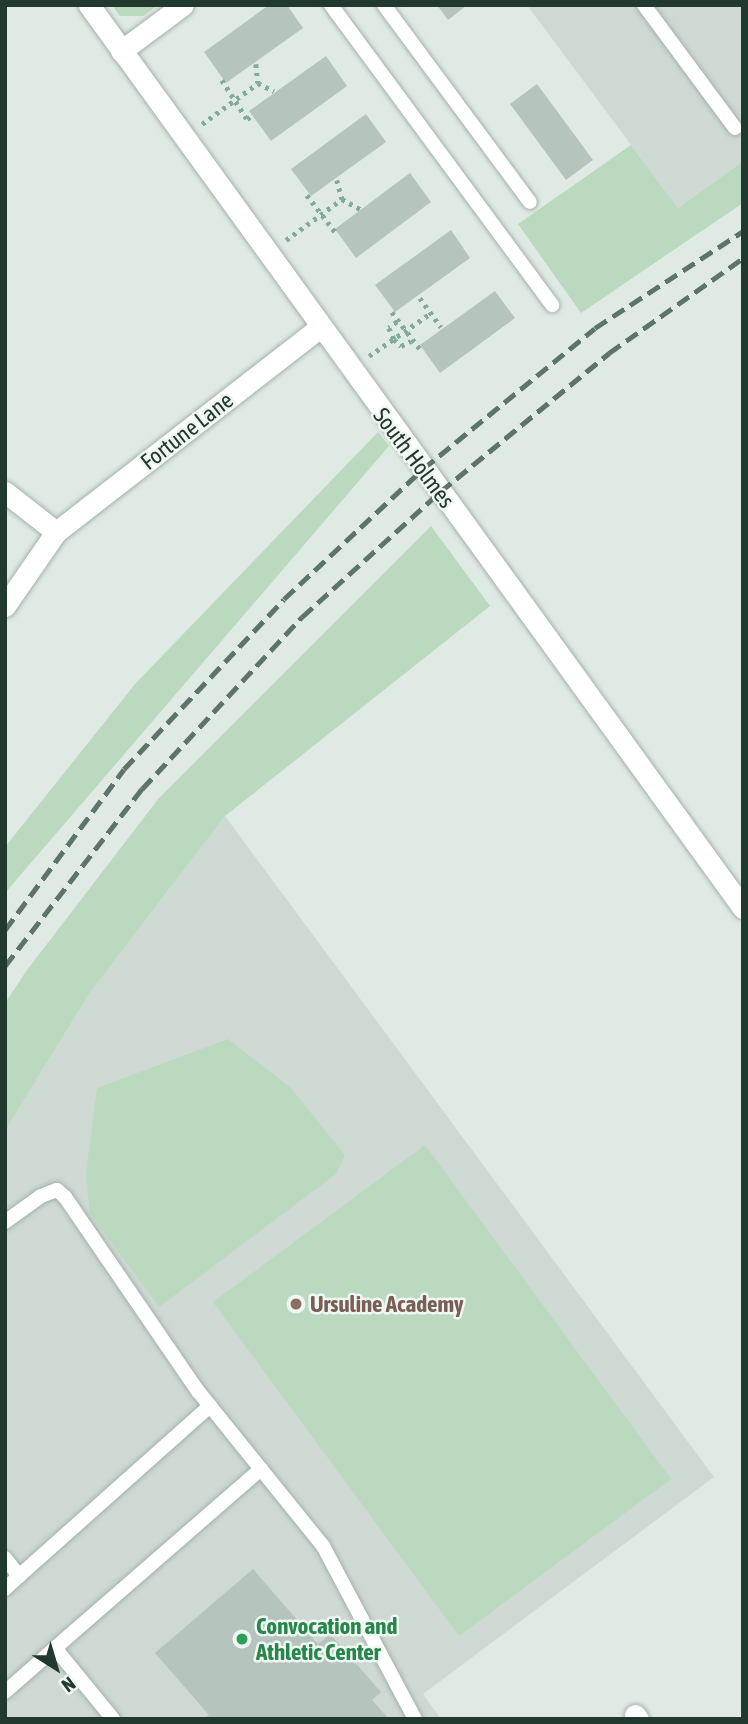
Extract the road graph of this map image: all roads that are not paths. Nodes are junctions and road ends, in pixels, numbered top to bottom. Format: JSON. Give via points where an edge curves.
{"nodes":[{"id":1,"x":89,"y":5,"type":"edge"},
{"id":2,"x":183,"y":5,"type":"edge"},
{"id":3,"x":331,"y":5,"type":"edge"},
{"id":4,"x":384,"y":5,"type":"edge"},
{"id":5,"x":644,"y":5,"type":"edge"},
{"id":6,"x":121,"y":51,"type":"junction"},
{"id":7,"x":735,"y":128,"type":"dead end"},
{"id":8,"x":530,"y":202,"type":"dead end"},
{"id":9,"x":552,"y":305,"type":"dead end"},
{"id":10,"x":318,"y":329,"type":"junction"},
{"id":11,"x":5,"y":492,"type":"edge"},
{"id":12,"x":56,"y":533,"type":"junction"},
{"id":13,"x":5,"y":606,"type":"edge"},
{"id":14,"x":743,"y":908,"type":"edge"},
{"id":15,"x":5,"y":1222,"type":"edge"},
{"id":16,"x":210,"y":1406,"type":"junction"},
{"id":17,"x":261,"y":1469,"type":"junction"},
{"id":18,"x":5,"y":1558,"type":"edge"},
{"id":19,"x":19,"y":1576,"type":"junction"},
{"id":20,"x":5,"y":1589,"type":"edge"},
{"id":21,"x":55,"y":1648,"type":"junction"},
{"id":22,"x":5,"y":1692,"type":"edge"},
{"id":23,"x":113,"y":1719,"type":"edge"},
{"id":24,"x":415,"y":1719,"type":"edge"}],
"edges":[{"from":1,"to":6,"type":"street","name":"South Holmes"},
{"from":2,"to":6,"type":"street"},
{"from":3,"to":9,"type":"lane"},
{"from":4,"to":8,"type":"lane"},
{"from":5,"to":7,"type":"lane"},
{"from":6,"to":10,"type":"street","name":"South Holmes"},
{"from":10,"to":12,"type":"street","name":"Fortune Lane"},
{"from":10,"to":14,"type":"street","name":"South Holmes"},
{"from":11,"to":12,"type":"street"},
{"from":12,"to":13,"type":"street","name":"Fortune Lane"},
{"from":15,"to":16,"type":"lane","via":[[57,1190]]},
{"from":16,"to":17,"type":"lane"},
{"from":16,"to":19,"type":"lane"},
{"from":17,"to":21,"type":"lane"},
{"from":17,"to":24,"type":"lane","via":[[323,1546]]},
{"from":18,"to":19,"type":"lane"},
{"from":19,"to":20,"type":"lane"},
{"from":21,"to":22,"type":"lane"},
{"from":21,"to":23,"type":"lane"}]}
